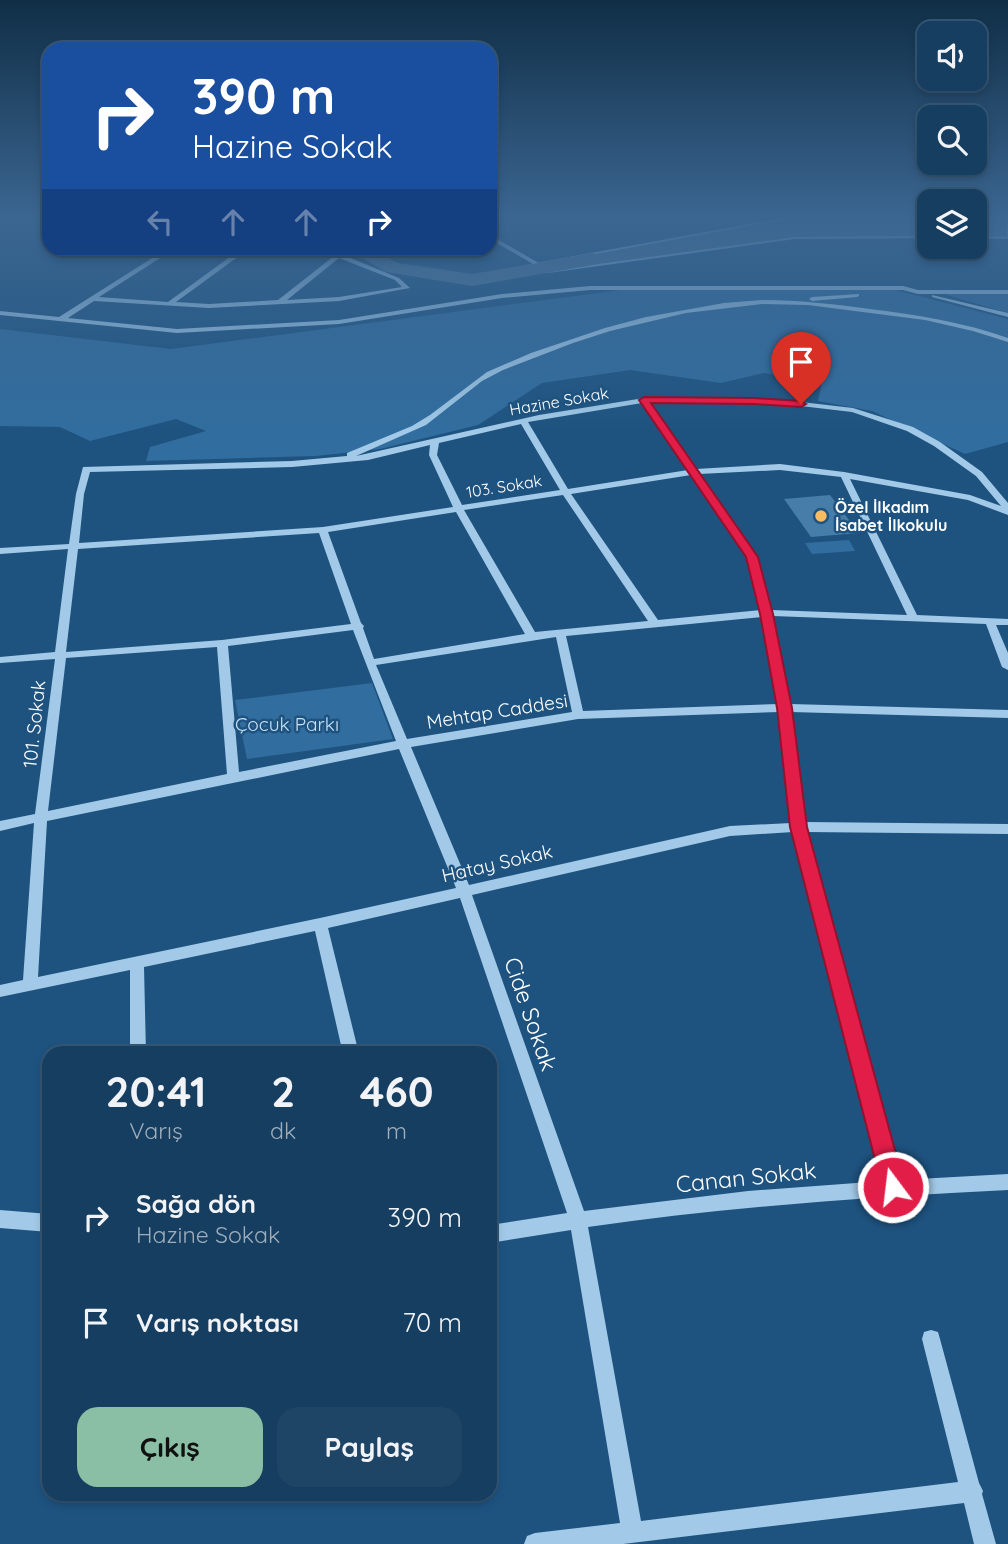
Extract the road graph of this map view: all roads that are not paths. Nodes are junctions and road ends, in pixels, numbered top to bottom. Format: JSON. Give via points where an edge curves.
{"nodes":[{"id":1,"x":109,"y":288,"type":"edge"},
{"id":2,"x":191,"y":288,"type":"edge"},
{"id":3,"x":298,"y":288,"type":"edge"},
{"id":4,"x":408,"y":288,"type":"edge"},
{"id":5,"x":589,"y":288,"type":"edge"},
{"id":6,"x":890,"y":288,"type":"edge"},
{"id":7,"x":918,"y":292,"type":"junction"},
{"id":8,"x":1008,"y":292,"type":"edge"},
{"id":9,"x":91,"y":299,"type":"junction"},
{"id":10,"x":798,"y":302,"type":"junction"},
{"id":11,"x":279,"y":303,"type":"junction"},
{"id":12,"x":168,"y":305,"type":"junction"},
{"id":13,"x":0,"y":313,"type":"edge"},
{"id":14,"x":1008,"y":315,"type":"edge"},
{"id":15,"x":61,"y":318,"type":"junction"},
{"id":16,"x":1008,"y":340,"type":"edge"},
{"id":17,"x":644,"y":400,"type":"junction"},
{"id":18,"x":523,"y":421,"type":"junction"},
{"id":19,"x":435,"y":441,"type":"junction"},
{"id":20,"x":338,"y":460,"type":"junction"},
{"id":21,"x":86,"y":469,"type":"joint"},
{"id":22,"x":691,"y":472,"type":"junction"},
{"id":23,"x":844,"y":475,"type":"junction"},
{"id":24,"x":565,"y":491,"type":"junction"},
{"id":25,"x":459,"y":509,"type":"junction"},
{"id":26,"x":1008,"y":511,"type":"edge"},
{"id":27,"x":323,"y":530,"type":"junction"},
{"id":28,"x":74,"y":547,"type":"junction"},
{"id":29,"x":0,"y":551,"type":"edge"},
{"id":30,"x":766,"y":614,"type":"junction"},
{"id":31,"x":913,"y":617,"type":"junction"},
{"id":32,"x":990,"y":622,"type":"junction"},
{"id":33,"x":1008,"y":622,"type":"edge"},
{"id":34,"x":656,"y":625,"type":"junction"},
{"id":35,"x":359,"y":626,"type":"junction"},
{"id":36,"x":532,"y":636,"type":"junction"},
{"id":37,"x":561,"y":636,"type":"junction"},
{"id":38,"x":222,"y":643,"type":"junction"},
{"id":39,"x":60,"y":654,"type":"junction"},
{"id":40,"x":0,"y":660,"type":"edge"},
{"id":41,"x":370,"y":663,"type":"junction"},
{"id":42,"x":1008,"y":667,"type":"edge"},
{"id":43,"x":785,"y":708,"type":"junction"},
{"id":44,"x":1008,"y":714,"type":"edge"},
{"id":45,"x":578,"y":715,"type":"junction"},
{"id":46,"x":402,"y":744,"type":"junction"},
{"id":47,"x":233,"y":777,"type":"junction"},
{"id":48,"x":41,"y":817,"type":"junction"},
{"id":49,"x":0,"y":826,"type":"edge"},
{"id":50,"x":798,"y":827,"type":"junction"},
{"id":51,"x":1008,"y":830,"type":"edge"},
{"id":52,"x":464,"y":890,"type":"junction"},
{"id":53,"x":320,"y":924,"type":"junction"},
{"id":54,"x":136,"y":963,"type":"junction"},
{"id":55,"x":30,"y":985,"type":"junction"},
{"id":56,"x":0,"y":991,"type":"edge"},
{"id":57,"x":138,"y":1046,"type":"edge"},
{"id":58,"x":349,"y":1046,"type":"edge"},
{"id":59,"x":1008,"y":1182,"type":"edge"},
{"id":60,"x":893,"y":1187,"type":"junction"},
{"id":61,"x":0,"y":1219,"type":"edge"},
{"id":62,"x":578,"y":1219,"type":"junction"},
{"id":63,"x":42,"y":1222,"type":"edge"},
{"id":64,"x":497,"y":1233,"type":"edge"},
{"id":65,"x":931,"y":1339,"type":"dead end"},
{"id":66,"x":973,"y":1491,"type":"junction"},
{"id":67,"x":632,"y":1531,"type":"junction"},
{"id":68,"x":535,"y":1544,"type":"edge"},
{"id":69,"x":985,"y":1544,"type":"edge"}],
"edges":[{"from":1,"to":9,"type":"street"},
{"from":2,"to":12,"type":"street"},
{"from":3,"to":11,"type":"street"},
{"from":4,"to":11,"type":"street"},
{"from":5,"to":15,"type":"street","via":[[502,296],[339,323],[177,331]]},
{"from":6,"to":7,"type":"street"},
{"from":7,"to":8,"type":"street"},
{"from":7,"to":10,"type":"street"},
{"from":7,"to":14,"type":"street"},
{"from":9,"to":12,"type":"street"},
{"from":9,"to":15,"type":"street"},
{"from":10,"to":16,"type":"street","via":[[921,317]]},
{"from":10,"to":20,"type":"street","via":[[667,315],[566,343],[474,381],[421,424]]},
{"from":11,"to":12,"type":"street"},
{"from":13,"to":15,"type":"street"},
{"from":17,"to":18,"type":"street","name":"Hazine Sokak"},
{"from":17,"to":22,"type":"street"},
{"from":17,"to":26,"type":"street","name":"Hazine Sokak","via":[[775,401],[879,416],[937,444],[979,474]]},
{"from":18,"to":19,"type":"street","name":"Hazine Sokak"},
{"from":18,"to":24,"type":"street"},
{"from":19,"to":20,"type":"street","name":"Hazine Sokak"},
{"from":19,"to":25,"type":"street","via":[[433,455]]},
{"from":20,"to":21,"type":"street","name":"Hazine Sokak"},
{"from":21,"to":28,"type":"street","name":"101. Sokak"},
{"from":22,"to":23,"type":"street","name":"103. Sokak","via":[[780,467]]},
{"from":22,"to":24,"type":"street","name":"103. Sokak"},
{"from":22,"to":30,"type":"street","via":[[752,557]]},
{"from":23,"to":26,"type":"street","name":"103. Sokak","via":[[970,498]]},
{"from":23,"to":31,"type":"street"},
{"from":24,"to":25,"type":"street","name":"103. Sokak"},
{"from":24,"to":34,"type":"street"},
{"from":25,"to":27,"type":"street","name":"103. Sokak"},
{"from":25,"to":36,"type":"street"},
{"from":27,"to":28,"type":"street","name":"103. Sokak"},
{"from":27,"to":35,"type":"street","name":"Cide Sokak"},
{"from":28,"to":29,"type":"street","name":"103. Sokak"},
{"from":28,"to":39,"type":"street","name":"101. Sokak"},
{"from":30,"to":31,"type":"street"},
{"from":30,"to":34,"type":"street"},
{"from":30,"to":43,"type":"street"},
{"from":31,"to":32,"type":"street"},
{"from":32,"to":33,"type":"street"},
{"from":32,"to":42,"type":"street"},
{"from":34,"to":37,"type":"street"},
{"from":35,"to":38,"type":"street"},
{"from":35,"to":41,"type":"street","name":"Cide Sokak"},
{"from":36,"to":37,"type":"street"},
{"from":36,"to":41,"type":"street"},
{"from":37,"to":45,"type":"street"},
{"from":38,"to":39,"type":"street"},
{"from":38,"to":47,"type":"street"},
{"from":39,"to":40,"type":"street"},
{"from":39,"to":48,"type":"street","name":"101. Sokak"},
{"from":41,"to":46,"type":"street","name":"Cide Sokak"},
{"from":43,"to":44,"type":"street","name":"Mehtap Caddesi"},
{"from":43,"to":45,"type":"street","name":"Mehtap Caddesi"},
{"from":43,"to":50,"type":"street"},
{"from":45,"to":46,"type":"street","name":"Mehtap Caddesi"},
{"from":46,"to":47,"type":"street","name":"Mehtap Caddesi"},
{"from":46,"to":52,"type":"street","name":"Cide Sokak"},
{"from":47,"to":48,"type":"street","name":"Mehtap Caddesi"},
{"from":48,"to":49,"type":"street","name":"Mehtap Caddesi"},
{"from":48,"to":55,"type":"street","name":"101. Sokak"},
{"from":50,"to":51,"type":"street","name":"Hatay Sokak"},
{"from":50,"to":52,"type":"street","name":"Hatay Sokak","via":[[730,831]]},
{"from":50,"to":60,"type":"street"},
{"from":52,"to":53,"type":"street","name":"Hatay Sokak"},
{"from":52,"to":62,"type":"street","name":"Cide Sokak"},
{"from":53,"to":54,"type":"street","name":"Hatay Sokak"},
{"from":53,"to":58,"type":"street"},
{"from":54,"to":55,"type":"street","name":"Hatay Sokak"},
{"from":54,"to":57,"type":"street"},
{"from":55,"to":56,"type":"street","name":"Hatay Sokak"},
{"from":59,"to":60,"type":"street","name":"Canan Sokak"},
{"from":60,"to":62,"type":"street","name":"Canan Sokak"},
{"from":61,"to":63,"type":"street"},
{"from":62,"to":64,"type":"street","name":"Canan Sokak"},
{"from":62,"to":67,"type":"street","name":"Cide Sokak"},
{"from":65,"to":66,"type":"street"},
{"from":66,"to":67,"type":"street"},
{"from":66,"to":69,"type":"street"},
{"from":67,"to":68,"type":"street"}]}
